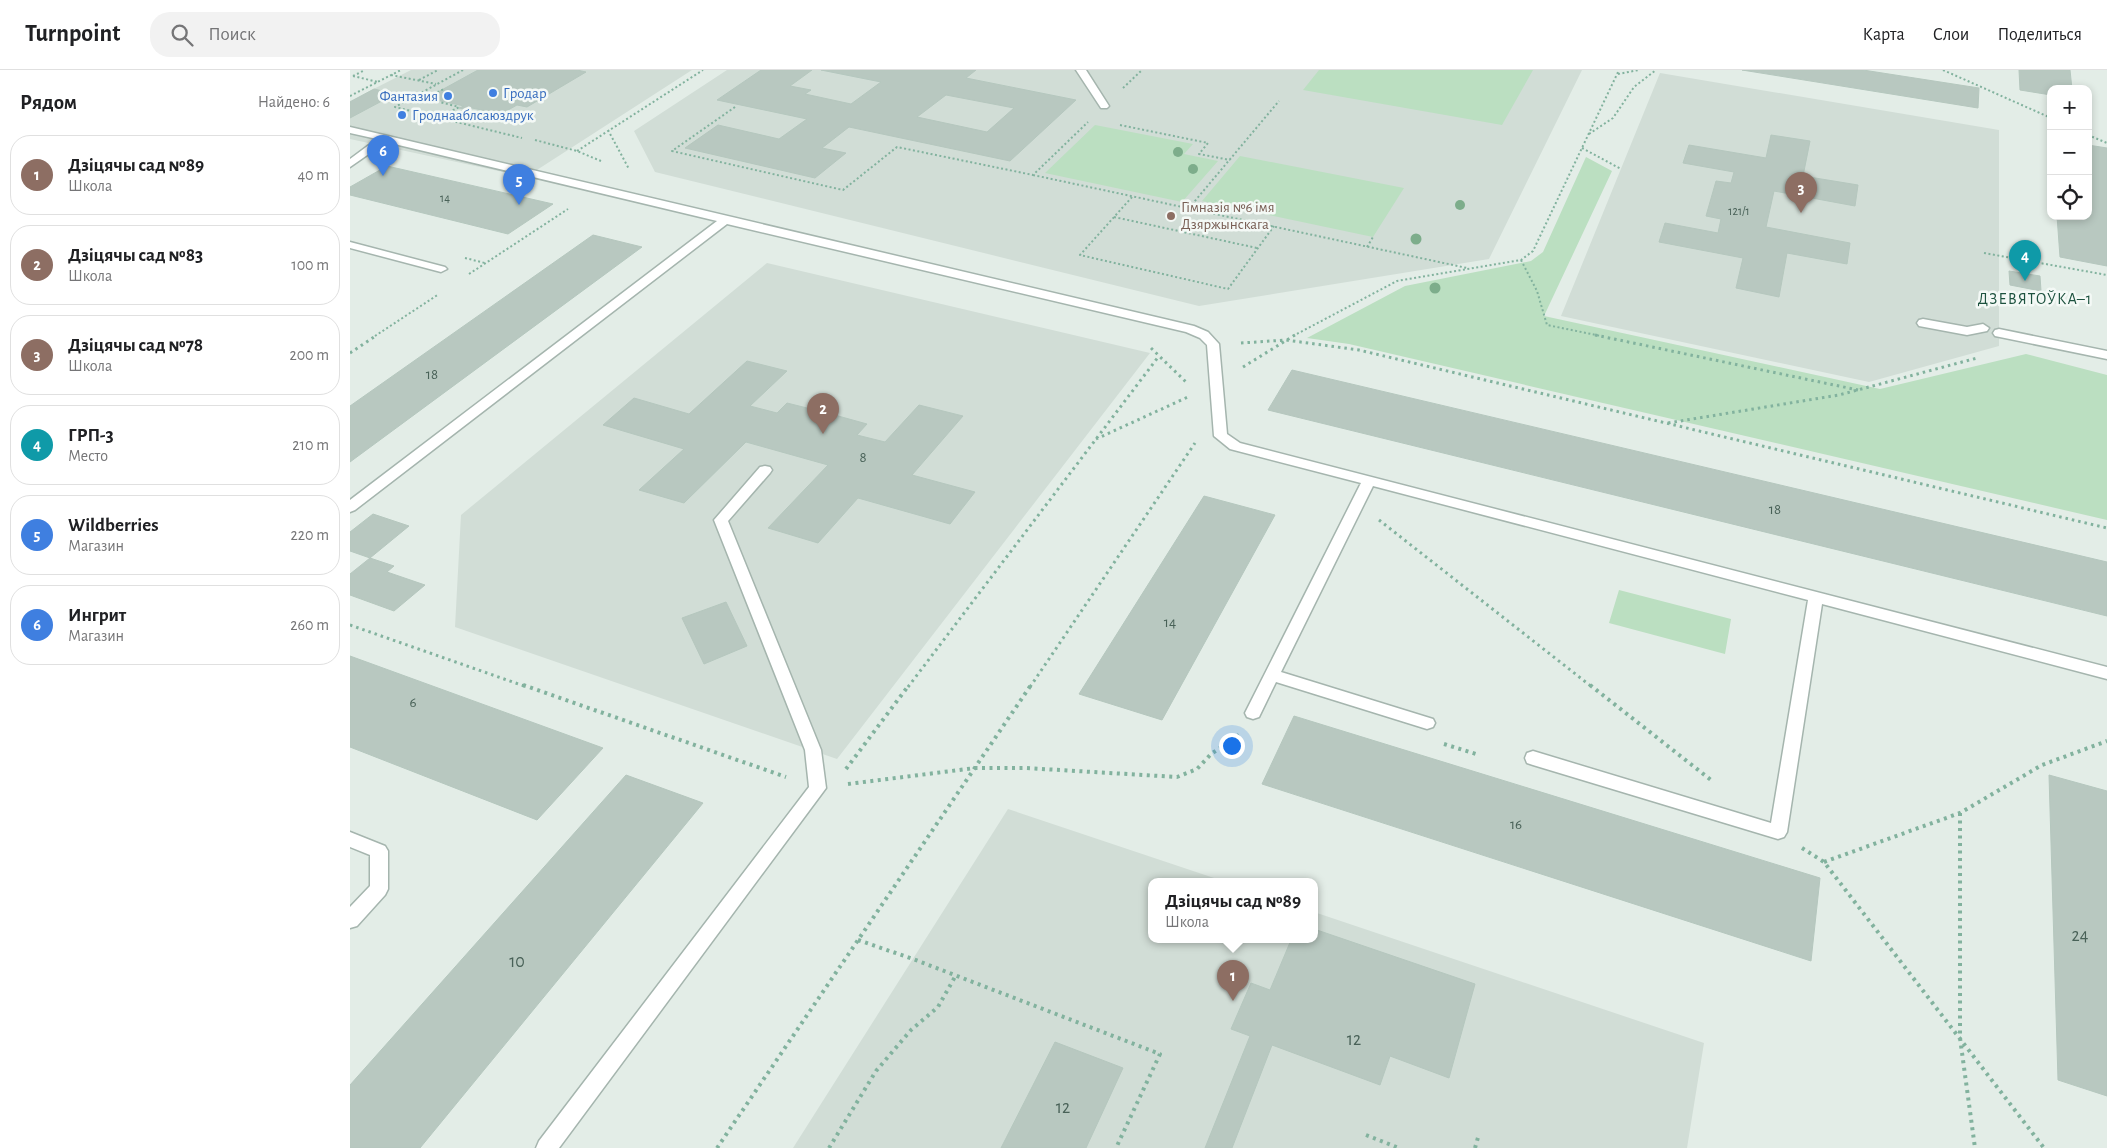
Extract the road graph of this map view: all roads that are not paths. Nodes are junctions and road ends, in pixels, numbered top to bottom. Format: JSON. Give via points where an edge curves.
{"nodes":[{"id":1,"x":1081,"y":70,"type":"edge"},
{"id":2,"x":1104,"y":106,"type":"road end"},
{"id":3,"x":350,"y":130,"type":"edge"},
{"id":4,"x":385,"y":138,"type":"junction"},
{"id":5,"x":350,"y":164,"type":"edge"},
{"id":6,"x":725,"y":220,"type":"junction"},
{"id":7,"x":350,"y":244,"type":"edge"},
{"id":8,"x":441,"y":268,"type":"dead end"},
{"id":9,"x":1923,"y":323,"type":"dead end"},
{"id":10,"x":1983,"y":328,"type":"dead end"},
{"id":11,"x":1999,"y":333,"type":"dead end"},
{"id":12,"x":2107,"y":355,"type":"edge"},
{"id":13,"x":765,"y":470,"type":"dead end"},
{"id":14,"x":1368,"y":482,"type":"junction"},
{"id":15,"x":350,"y":506,"type":"edge"},
{"id":16,"x":1816,"y":597,"type":"junction"},
{"id":17,"x":2107,"y":672,"type":"edge"},
{"id":18,"x":1272,"y":675,"type":"junction"},
{"id":19,"x":1253,"y":712,"type":"dead end"},
{"id":20,"x":1427,"y":723,"type":"dead end"},
{"id":21,"x":1533,"y":758,"type":"dead end"},
{"id":22,"x":350,"y":840,"type":"edge"},
{"id":23,"x":350,"y":920,"type":"edge"},
{"id":24,"x":546,"y":1148,"type":"edge"}],
"edges":[{"from":1,"to":2,"type":"lane"},
{"from":3,"to":4,"type":"lane"},
{"from":4,"to":5,"type":"lane"},
{"from":4,"to":6,"type":"lane"},
{"from":6,"to":14,"type":"lane","via":[[1204,335],[1214,344],[1221,436],[1235,446]]},
{"from":6,"to":15,"type":"lane"},
{"from":7,"to":8,"type":"lane"},
{"from":9,"to":10,"type":"lane","via":[[1967,331]]},
{"from":11,"to":12,"type":"lane"},
{"from":13,"to":24,"type":"lane","via":[[721,520],[826,787]]},
{"from":14,"to":16,"type":"lane"},
{"from":14,"to":18,"type":"lane"},
{"from":16,"to":17,"type":"lane"},
{"from":16,"to":21,"type":"lane","via":[[1778,832]]},
{"from":18,"to":19,"type":"lane"},
{"from":18,"to":20,"type":"lane"},
{"from":22,"to":23,"type":"lane","via":[[379,851],[379,889]]}]}
